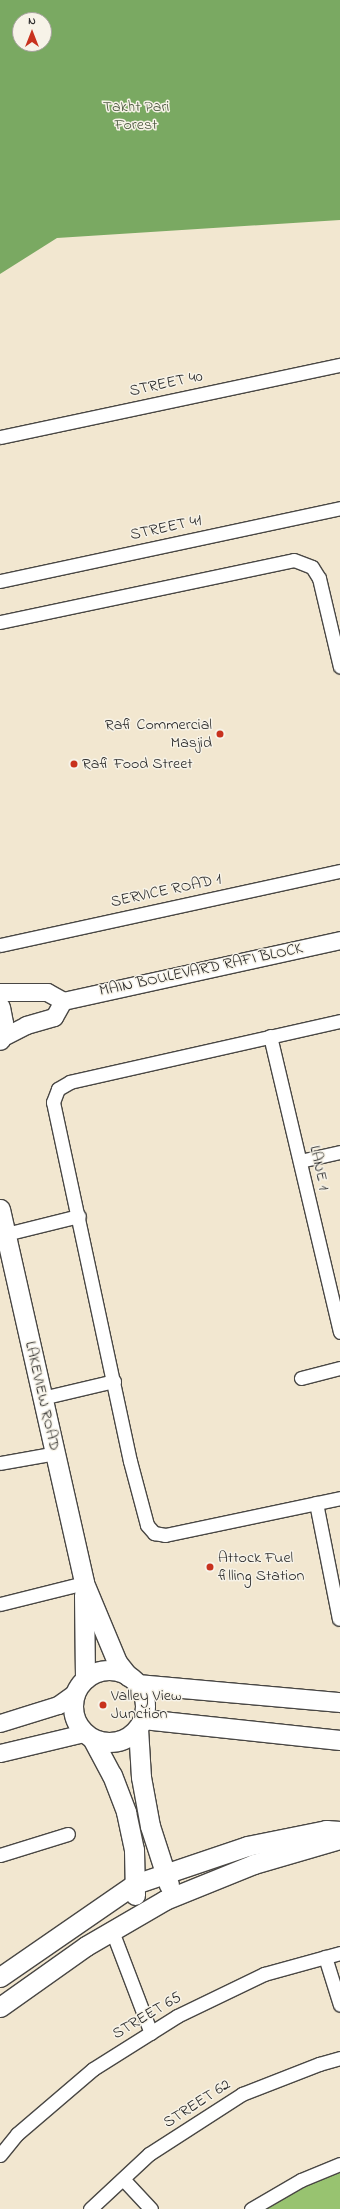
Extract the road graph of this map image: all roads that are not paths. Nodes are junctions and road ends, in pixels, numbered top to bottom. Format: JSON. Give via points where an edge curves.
{"nodes":[{"id":1,"x":340,"y":365,"type":"edge"},
{"id":2,"x":0,"y":437,"type":"edge"},
{"id":3,"x":340,"y":508,"type":"edge"},
{"id":4,"x":0,"y":582,"type":"edge"},
{"id":5,"x":0,"y":622,"type":"edge"},
{"id":6,"x":338,"y":646,"type":"edge"},
{"id":7,"x":340,"y":667,"type":"edge"},
{"id":8,"x":340,"y":871,"type":"edge"},
{"id":9,"x":340,"y":940,"type":"edge"},
{"id":10,"x":0,"y":945,"type":"edge"},
{"id":11,"x":0,"y":992,"type":"edge"},
{"id":12,"x":63,"y":1001,"type":"junction"},
{"id":13,"x":0,"y":1007,"type":"edge"},
{"id":14,"x":340,"y":1021,"type":"edge"},
{"id":15,"x":270,"y":1036,"type":"junction"},
{"id":16,"x":0,"y":1039,"type":"edge"},
{"id":17,"x":340,"y":1152,"type":"edge"},
{"id":18,"x":300,"y":1162,"type":"junction"},
{"id":19,"x":0,"y":1209,"type":"edge"},
{"id":20,"x":79,"y":1216,"type":"junction"},
{"id":21,"x":6,"y":1234,"type":"junction"},
{"id":22,"x":340,"y":1332,"type":"edge"},
{"id":23,"x":340,"y":1368,"type":"edge"},
{"id":24,"x":301,"y":1378,"type":"dead end"},
{"id":25,"x":114,"y":1381,"type":"junction"},
{"id":26,"x":42,"y":1398,"type":"junction"},
{"id":27,"x":56,"y":1453,"type":"junction"},
{"id":28,"x":0,"y":1463,"type":"edge"},
{"id":29,"x":340,"y":1498,"type":"edge"},
{"id":30,"x":316,"y":1503,"type":"junction"},
{"id":31,"x":84,"y":1583,"type":"junction"},
{"id":32,"x":0,"y":1604,"type":"edge"},
{"id":33,"x":340,"y":1619,"type":"edge"},
{"id":34,"x":133,"y":1680,"type":"junction"},
{"id":35,"x":80,"y":1685,"type":"junction"},
{"id":36,"x":340,"y":1702,"type":"edge"},
{"id":37,"x":0,"y":1723,"type":"edge"},
{"id":38,"x":140,"y":1724,"type":"junction"},
{"id":39,"x":89,"y":1737,"type":"junction"},
{"id":40,"x":340,"y":1740,"type":"edge"},
{"id":41,"x":0,"y":1753,"type":"edge"},
{"id":42,"x":340,"y":1831,"type":"edge"},
{"id":43,"x":68,"y":1834,"type":"dead end"},
{"id":44,"x":340,"y":1839,"type":"edge"},
{"id":45,"x":0,"y":1855,"type":"edge"},
{"id":46,"x":164,"y":1873,"type":"junction"},
{"id":47,"x":135,"y":1884,"type":"junction"},
{"id":48,"x":174,"y":1897,"type":"junction"},
{"id":49,"x":134,"y":1918,"type":"junction"},
{"id":50,"x":112,"y":1931,"type":"junction"},
{"id":51,"x":340,"y":1953,"type":"edge"},
{"id":52,"x":325,"y":1957,"type":"junction"},
{"id":53,"x":0,"y":1977,"type":"edge"},
{"id":54,"x":340,"y":2005,"type":"edge"},
{"id":55,"x":0,"y":2007,"type":"edge"},
{"id":56,"x":151,"y":2033,"type":"junction"},
{"id":57,"x":340,"y":2058,"type":"edge"},
{"id":58,"x":0,"y":2155,"type":"edge"},
{"id":59,"x":340,"y":2164,"type":"edge"},
{"id":60,"x":123,"y":2179,"type":"junction"},
{"id":61,"x":90,"y":2209,"type":"edge"},
{"id":62,"x":151,"y":2209,"type":"edge"},
{"id":63,"x":251,"y":2209,"type":"edge"}],
"edges":[{"from":1,"to":2,"type":"street","name":"STREET 40"},
{"from":3,"to":4,"type":"street","name":"STREET 41"},
{"from":5,"to":6,"type":"street","via":[[282,561],[304,562],[312,567],[319,578]]},
{"from":6,"to":7,"type":"street"},
{"from":8,"to":10,"type":"street","name":"SERVICE ROAD 1"},
{"from":9,"to":12,"type":"street","name":"MAIN BOULEVARD RAFI BLOCK"},
{"from":11,"to":12,"type":"street","via":[[47,992]]},
{"from":12,"to":16,"type":"street","via":[[54,1017],[26,1025]]},
{"from":13,"to":16,"type":"main road","via":[[4,1023]]},
{"from":14,"to":15,"type":"street"},
{"from":15,"to":18,"type":"street","name":"LANE 1"},
{"from":15,"to":20,"type":"street","via":[[70,1082],[58,1088],[53,1102]]},
{"from":17,"to":18,"type":"street"},
{"from":18,"to":22,"type":"street","name":"LANE 1"},
{"from":19,"to":21,"type":"main road","name":"LAKEVIEW ROAD"},
{"from":20,"to":21,"type":"street"},
{"from":20,"to":25,"type":"street"},
{"from":21,"to":26,"type":"main road","name":"LAKEVIEW ROAD"},
{"from":23,"to":24,"type":"street"},
{"from":25,"to":26,"type":"street"},
{"from":25,"to":30,"type":"street","via":[[143,1511],[147,1525],[154,1532],[165,1535]]},
{"from":26,"to":27,"type":"main road","name":"LAKEVIEW ROAD"},
{"from":27,"to":28,"type":"street"},
{"from":27,"to":31,"type":"main road","name":"LAKEVIEW ROAD"},
{"from":29,"to":30,"type":"street"},
{"from":30,"to":33,"type":"street"},
{"from":31,"to":32,"type":"street"},
{"from":31,"to":34,"type":"main road","via":[[117,1662]]},
{"from":31,"to":35,"type":"main road"},
{"from":34,"to":35,"type":"main road","via":[[106,1670]]},
{"from":34,"to":36,"type":"main road"},
{"from":34,"to":38,"type":"main road","via":[[145,1701]]},
{"from":35,"to":37,"type":"street","via":[[58,1705]]},
{"from":35,"to":39,"type":"main road","via":[[72,1706],[76,1721]]},
{"from":38,"to":39,"type":"main road","via":[[121,1740],[112,1742]]},
{"from":38,"to":40,"type":"main road"},
{"from":38,"to":46,"type":"main road","via":[[141,1777],[150,1826]]},
{"from":39,"to":41,"type":"street"},
{"from":39,"to":47,"type":"main road","via":[[112,1775],[126,1812],[134,1850]]},
{"from":42,"to":46,"type":"main road","via":[[326,1830],[247,1846]]},
{"from":43,"to":45,"type":"street"},
{"from":44,"to":48,"type":"main road","via":[[254,1864]]},
{"from":46,"to":47,"type":"main road"},
{"from":46,"to":48,"type":"main road"},
{"from":47,"to":49,"type":"main road"},
{"from":47,"to":53,"type":"main road"},
{"from":48,"to":49,"type":"main road"},
{"from":49,"to":50,"type":"main road"},
{"from":50,"to":55,"type":"main road"},
{"from":50,"to":56,"type":"street"},
{"from":51,"to":52,"type":"street","name":"STREET 65"},
{"from":52,"to":54,"type":"street"},
{"from":52,"to":56,"type":"street","name":"STREET 65","via":[[264,1974],[177,2016]]},
{"from":56,"to":58,"type":"street","name":"STREET 65","via":[[93,2069],[17,2134]]},
{"from":57,"to":60,"type":"street","name":"STREET 62","via":[[242,2094],[149,2154]]},
{"from":59,"to":63,"type":"street","via":[[301,2180]]},
{"from":60,"to":61,"type":"street","name":"STREET 62"},
{"from":60,"to":62,"type":"street"}]}
